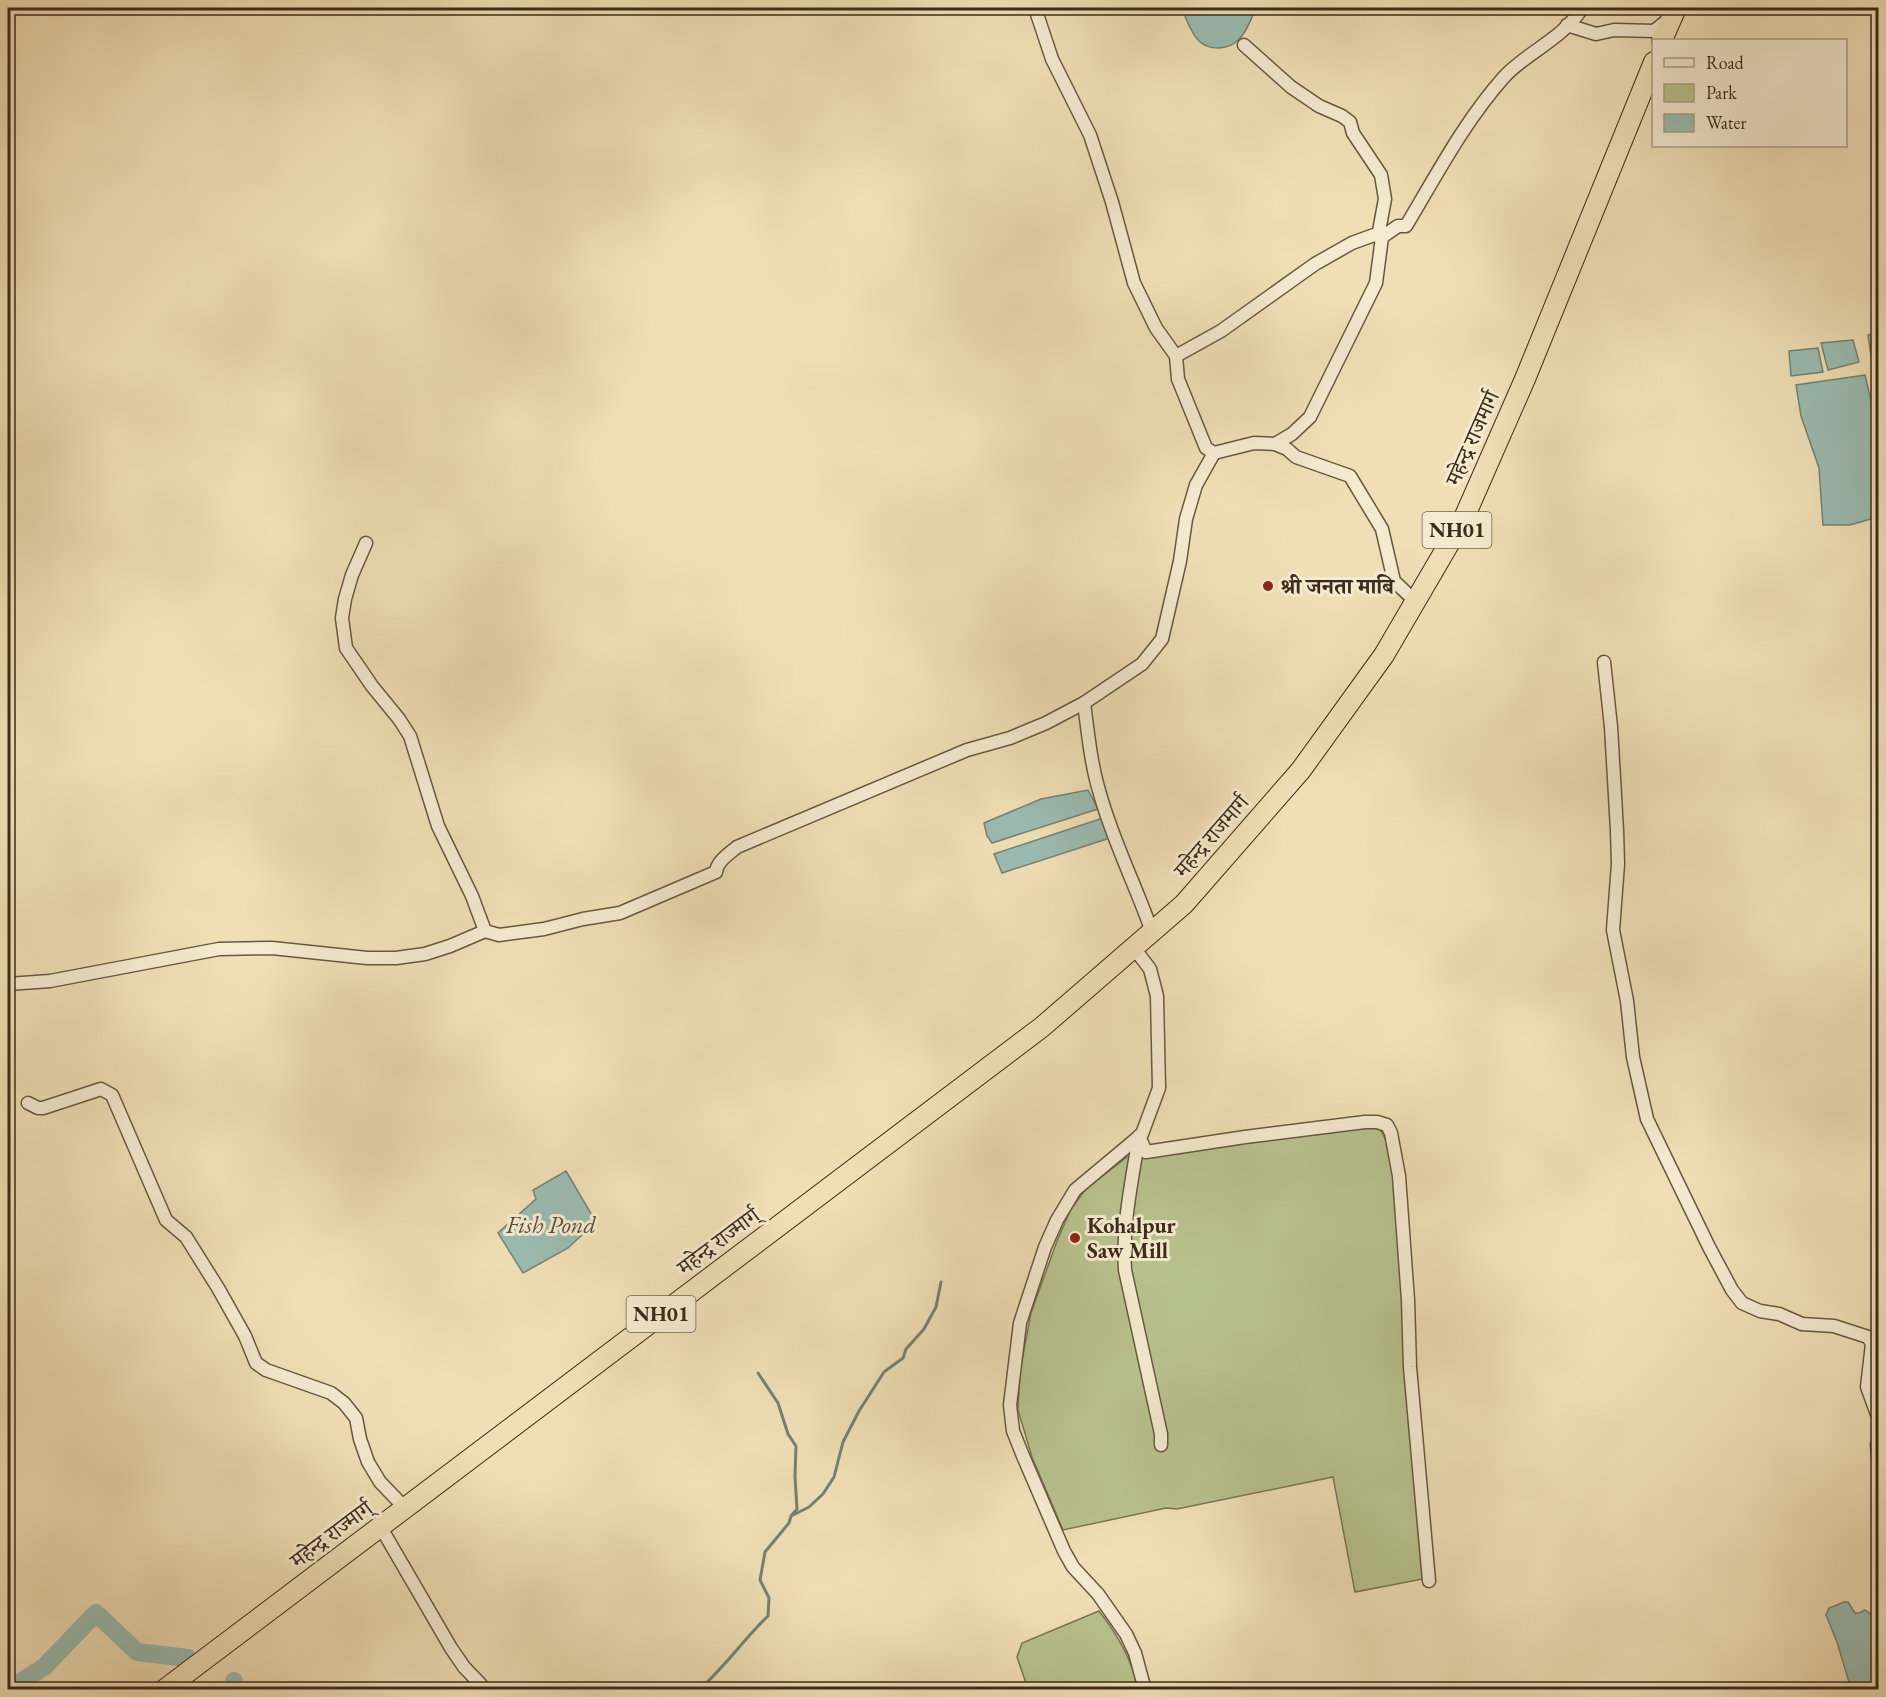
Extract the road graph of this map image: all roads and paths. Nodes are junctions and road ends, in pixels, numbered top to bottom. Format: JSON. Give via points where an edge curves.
{"nodes":[{"id":1,"x":1035,"y":8,"type":"edge"},
{"id":2,"x":1582,"y":8,"type":"edge"},
{"id":3,"x":1674,"y":13,"type":"edge"},
{"id":4,"x":1567,"y":25,"type":"junction"},
{"id":5,"x":1662,"y":39,"type":"edge"},
{"id":6,"x":1244,"y":45,"type":"dead end"},
{"id":7,"x":1652,"y":64,"type":"edge"},
{"id":8,"x":1382,"y":237,"type":"junction"},
{"id":9,"x":1176,"y":356,"type":"junction"},
{"id":10,"x":1275,"y":444,"type":"junction"},
{"id":11,"x":1214,"y":453,"type":"junction"},
{"id":12,"x":366,"y":543,"type":"dead end"},
{"id":13,"x":1415,"y":601,"type":"junction"},
{"id":14,"x":1604,"y":662,"type":"dead end"},
{"id":15,"x":1084,"y":703,"type":"junction"},
{"id":16,"x":485,"y":931,"type":"junction"},
{"id":17,"x":1152,"y":932,"type":"junction"},
{"id":18,"x":1134,"y":948,"type":"junction"},
{"id":19,"x":8,"y":984,"type":"edge"},
{"id":20,"x":28,"y":1103,"type":"dead end"},
{"id":21,"x":1139,"y":1136,"type":"junction"},
{"id":22,"x":1878,"y":1417,"type":"edge"},
{"id":23,"x":1878,"y":1442,"type":"edge"},
{"id":24,"x":1161,"y":1445,"type":"dead end"},
{"id":25,"x":1878,"y":1458,"type":"edge"},
{"id":26,"x":405,"y":1508,"type":"junction"},
{"id":27,"x":380,"y":1526,"type":"junction"},
{"id":28,"x":1429,"y":1581,"type":"dead end"},
{"id":29,"x":164,"y":1689,"type":"edge"},
{"id":30,"x":486,"y":1689,"type":"edge"},
{"id":31,"x":1145,"y":1689,"type":"edge"}],
"edges":[{"from":1,"to":9,"type":"street","via":[[1052,59],[1090,135],[1134,283],[1156,328]]},
{"from":2,"to":4,"type":"street"},
{"from":3,"to":4,"type":"street","via":[[1654,31],[1614,30],[1596,34]]},
{"from":3,"to":5,"type":"highway"},
{"from":4,"to":8,"type":"street","via":[[1510,70],[1438,170],[1406,226],[1398,226]]},
{"from":6,"to":8,"type":"street","via":[[1291,87],[1350,122],[1381,175],[1385,199],[1379,231]]},
{"from":7,"to":13,"type":"highway","name":"महेन्द्र राजमार्ग","number":"NH01","via":[[1464,518]]},
{"from":8,"to":9,"type":"street","via":[[1374,235],[1352,243],[1315,264],[1221,331]]},
{"from":8,"to":10,"type":"street","via":[[1376,283],[1324,392],[1310,417]]},
{"from":9,"to":11,"type":"street","via":[[1178,379],[1206,447]]},
{"from":10,"to":11,"type":"street","via":[[1254,443]]},
{"from":10,"to":13,"type":"street","via":[[1296,457],[1350,476],[1382,529],[1394,581]]},
{"from":11,"to":15,"type":"street","via":[[1196,485],[1186,519],[1162,639],[1142,664]]},
{"from":12,"to":16,"type":"street","via":[[345,599],[342,618],[346,648],[410,736],[438,826]]},
{"from":13,"to":17,"type":"highway","name":"महेन्द्र राजमार्ग","number":"NH01","via":[[1384,655],[1301,770],[1184,904]]},
{"from":14,"to":22,"type":"street","via":[[1618,864],[1613,930],[1647,1119],[1709,1247],[1742,1304],[1802,1324],[1834,1326],[1868,1337],[1872,1344],[1867,1387]]},
{"from":15,"to":16,"type":"street","via":[[1010,738],[967,750],[737,847],[721,860],[716,872],[620,913],[544,929],[499,935]]},
{"from":15,"to":17,"type":"street","via":[[1099,792]]},
{"from":16,"to":19,"type":"street","via":[[433,951],[396,958],[272,948],[219,949],[50,981]]},
{"from":17,"to":18,"type":"highway","name":"महेन्द्र राज्मार्ग्","number":"NH01"},
{"from":18,"to":21,"type":"street","via":[[1150,969],[1157,996],[1159,1088]]},
{"from":18,"to":26,"type":"highway","name":"महेन्द्र राज्मार्ग्","number":"NH01","via":[[1042,1027]]},
{"from":20,"to":26,"type":"street","via":[[43,1108],[101,1089],[112,1095],[166,1220],[186,1237],[218,1287],[256,1363],[331,1393],[344,1403],[356,1418],[368,1462],[380,1482]]},
{"from":21,"to":24,"type":"street","via":[[1123,1244]]},
{"from":21,"to":28,"type":"street","via":[[1146,1152],[1365,1122],[1387,1125],[1399,1176],[1410,1367]]},
{"from":21,"to":31,"type":"street","via":[[1075,1190],[1057,1220],[1020,1323],[1010,1405],[1013,1431],[1061,1545],[1073,1567],[1126,1634]]},
{"from":23,"to":25,"type":"street"},
{"from":26,"to":27,"type":"highway","name":"महेन्द्र राज्मार्ग्","number":"NH01"},
{"from":27,"to":29,"type":"highway","name":"महेन्द्र राज्मार्ग्","number":"NH01"},
{"from":27,"to":30,"type":"street","via":[[451,1648]]}]}
